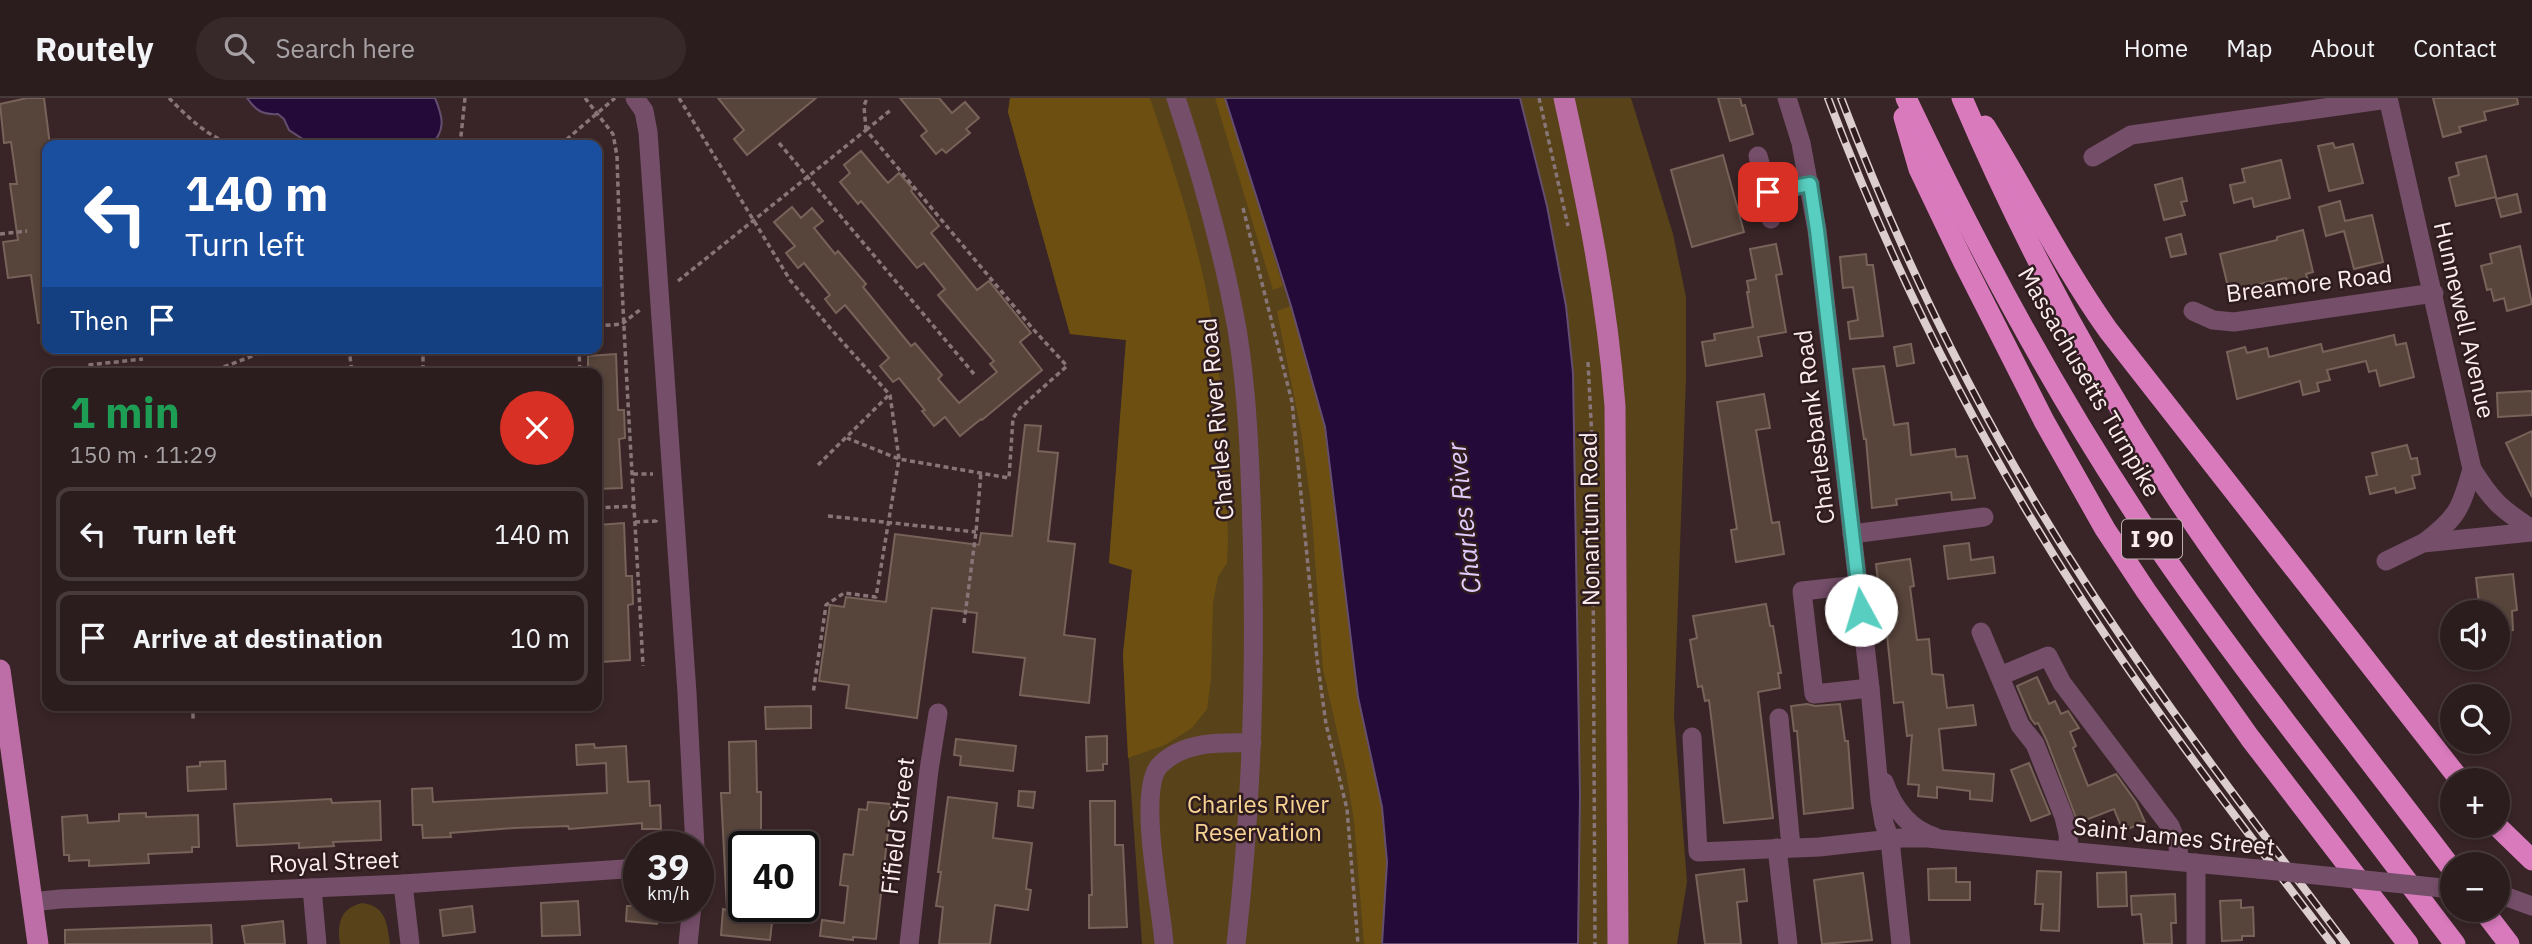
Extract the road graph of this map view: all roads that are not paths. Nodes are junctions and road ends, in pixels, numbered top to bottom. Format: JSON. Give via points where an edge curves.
{"nodes":[{"id":1,"x":635,"y":98,"type":"edge"},
{"id":2,"x":1176,"y":98,"type":"edge"},
{"id":3,"x":1564,"y":98,"type":"edge"},
{"id":4,"x":1787,"y":98,"type":"edge"},
{"id":5,"x":1898,"y":98,"type":"edge"},
{"id":6,"x":1906,"y":98,"type":"edge"},
{"id":7,"x":1962,"y":98,"type":"edge"},
{"id":8,"x":1968,"y":98,"type":"edge"},
{"id":9,"x":2388,"y":99,"type":"edge"},
{"id":10,"x":1758,"y":156,"type":"dead end"},
{"id":11,"x":2092,"y":157,"type":"dead end"},
{"id":12,"x":1810,"y":184,"type":"junction"},
{"id":13,"x":1768,"y":192,"type":"junction"},
{"id":14,"x":1772,"y":219,"type":"dead end"},
{"id":15,"x":2434,"y":293,"type":"junction"},
{"id":16,"x":2193,"y":311,"type":"dead end"},
{"id":17,"x":2472,"y":469,"type":"junction"},
{"id":18,"x":1984,"y":517,"type":"dead end"},
{"id":19,"x":2532,"y":530,"type":"edge"},
{"id":20,"x":1852,"y":534,"type":"junction"},
{"id":21,"x":2423,"y":544,"type":"junction"},
{"id":22,"x":2386,"y":561,"type":"dead end"},
{"id":23,"x":1858,"y":585,"type":"junction"},
{"id":24,"x":1981,"y":632,"type":"dead end"},
{"id":25,"x":0,"y":670,"type":"edge"},
{"id":26,"x":2000,"y":676,"type":"junction"},
{"id":27,"x":1870,"y":688,"type":"junction"},
{"id":28,"x":938,"y":713,"type":"dead end"},
{"id":29,"x":1779,"y":718,"type":"dead end"},
{"id":30,"x":1692,"y":737,"type":"dead end"},
{"id":31,"x":1252,"y":743,"type":"junction"},
{"id":32,"x":1877,"y":754,"type":"junction"},
{"id":33,"x":2451,"y":768,"type":"edge"},
{"id":34,"x":694,"y":831,"type":"edge"},
{"id":35,"x":2509,"y":838,"type":"edge"},
{"id":36,"x":1890,"y":840,"type":"junction"},
{"id":37,"x":1943,"y":840,"type":"junction"},
{"id":38,"x":1784,"y":848,"type":"junction"},
{"id":39,"x":2068,"y":851,"type":"junction"},
{"id":40,"x":2440,"y":853,"type":"edge"},
{"id":41,"x":2532,"y":860,"type":"edge"},
{"id":42,"x":2188,"y":862,"type":"junction"},
{"id":43,"x":623,"y":869,"type":"edge"},
{"id":44,"x":403,"y":884,"type":"junction"},
{"id":45,"x":312,"y":888,"type":"junction"},
{"id":46,"x":2440,"y":888,"type":"edge"},
{"id":47,"x":2510,"y":894,"type":"edge"},
{"id":48,"x":2532,"y":897,"type":"edge"},
{"id":49,"x":2510,"y":898,"type":"edge"},
{"id":50,"x":32,"y":902,"type":"junction"},
{"id":51,"x":2532,"y":906,"type":"edge"},
{"id":52,"x":690,"y":922,"type":"edge"},
{"id":53,"x":2492,"y":922,"type":"edge"},
{"id":54,"x":38,"y":944,"type":"edge"},
{"id":55,"x":317,"y":944,"type":"edge"},
{"id":56,"x":410,"y":944,"type":"edge"},
{"id":57,"x":688,"y":944,"type":"edge"},
{"id":58,"x":909,"y":944,"type":"edge"},
{"id":59,"x":1164,"y":944,"type":"edge"},
{"id":60,"x":1236,"y":944,"type":"edge"},
{"id":61,"x":1618,"y":944,"type":"edge"},
{"id":62,"x":1788,"y":944,"type":"edge"},
{"id":63,"x":1901,"y":944,"type":"edge"},
{"id":64,"x":2196,"y":944,"type":"edge"},
{"id":65,"x":2409,"y":944,"type":"edge"},
{"id":66,"x":2455,"y":944,"type":"edge"},
{"id":67,"x":2509,"y":944,"type":"edge"}],
"edges":[{"from":1,"to":34,"type":"street","via":[[644,111],[648,132]]},
{"from":2,"to":31,"type":"street","name":"Charles River Road","via":[[1228,284],[1242,370],[1253,569]]},
{"from":3,"to":61,"type":"main road","name":"Nonantum Road","via":[[1596,244],[1615,406]]},
{"from":4,"to":12,"type":"street","name":"Charlesbank Road"},
{"from":5,"to":65,"type":"highway","via":[[1919,169],[2072,474],[2146,591],[2250,738]]},
{"from":6,"to":66,"type":"highway","name":"Massachusetts Turnpike","number":"I 90","via":[[2026,332],[2126,499],[2231,649]]},
{"from":7,"to":40,"type":"highway","name":"Massachusetts Turnpike","number":"I 90","via":[[2038,265],[2155,465],[2274,635]]},
{"from":8,"to":33,"type":"highway","via":[[2108,330]]},
{"from":9,"to":11,"type":"street","via":[[2130,135]]},
{"from":9,"to":15,"type":"street","name":"Hunnewell Avenue"},
{"from":10,"to":13,"type":"street"},
{"from":12,"to":13,"type":"street"},
{"from":12,"to":20,"type":"street","name":"Charlesbank Road"},
{"from":13,"to":14,"type":"street"},
{"from":15,"to":16,"type":"street","name":"Breamore Road","via":[[2234,322],[2213,320]]},
{"from":15,"to":17,"type":"street","name":"Hunnewell Avenue"},
{"from":17,"to":19,"type":"street","name":"Hunnewell Avenue","via":[[2490,498]]},
{"from":17,"to":21,"type":"street","via":[[2464,499],[2450,523]]},
{"from":18,"to":20,"type":"street"},
{"from":19,"to":21,"type":"street"},
{"from":20,"to":23,"type":"street","name":"Charlesbank Road"},
{"from":21,"to":22,"type":"street"},
{"from":23,"to":27,"type":"street","name":"Charlesbank Road"},
{"from":23,"to":27,"type":"street","via":[[1802,592],[1814,694]]},
{"from":24,"to":26,"type":"street"},
{"from":25,"to":50,"type":"main road"},
{"from":26,"to":39,"type":"street","via":[[2020,724],[2035,744],[2064,817]]},
{"from":26,"to":42,"type":"street","via":[[2048,656],[2062,683],[2169,826]]},
{"from":27,"to":32,"type":"street","name":"Charlesbank Road"},
{"from":28,"to":58,"type":"street","name":"Fifield Street"},
{"from":29,"to":38,"type":"street"},
{"from":30,"to":38,"type":"street","name":"Saint James Street","via":[[1698,852]]},
{"from":31,"to":59,"type":"street","via":[[1195,747],[1174,754],[1158,767],[1150,789],[1150,817]]},
{"from":31,"to":60,"type":"street","name":"Charles River Road"},
{"from":32,"to":36,"type":"street","name":"Charlesbank Road","via":[[1882,816]]},
{"from":32,"to":37,"type":"street","name":"Charlesbank Road","via":[[1886,787],[1904,817],[1922,832]]},
{"from":35,"to":41,"type":"highway"},
{"from":36,"to":37,"type":"street","name":"Saint James Street"},
{"from":36,"to":38,"type":"street","name":"Saint James Street"},
{"from":36,"to":63,"type":"street","name":"Charlesbank Road"},
{"from":37,"to":39,"type":"street","name":"Saint James Street"},
{"from":38,"to":62,"type":"street"},
{"from":39,"to":42,"type":"street","name":"Saint James Street"},
{"from":42,"to":46,"type":"street","name":"Saint James Street","bridge":true},
{"from":42,"to":64,"type":"street"},
{"from":43,"to":44,"type":"street","name":"Royal Street"},
{"from":44,"to":45,"type":"street","name":"Royal Street"},
{"from":44,"to":56,"type":"street"},
{"from":45,"to":50,"type":"street","name":"Royal Street"},
{"from":45,"to":55,"type":"street"},
{"from":47,"to":48,"type":"street"},
{"from":49,"to":51,"type":"street"},
{"from":50,"to":54,"type":"main road"},
{"from":52,"to":57,"type":"street"},
{"from":53,"to":67,"type":"highway"}]}
